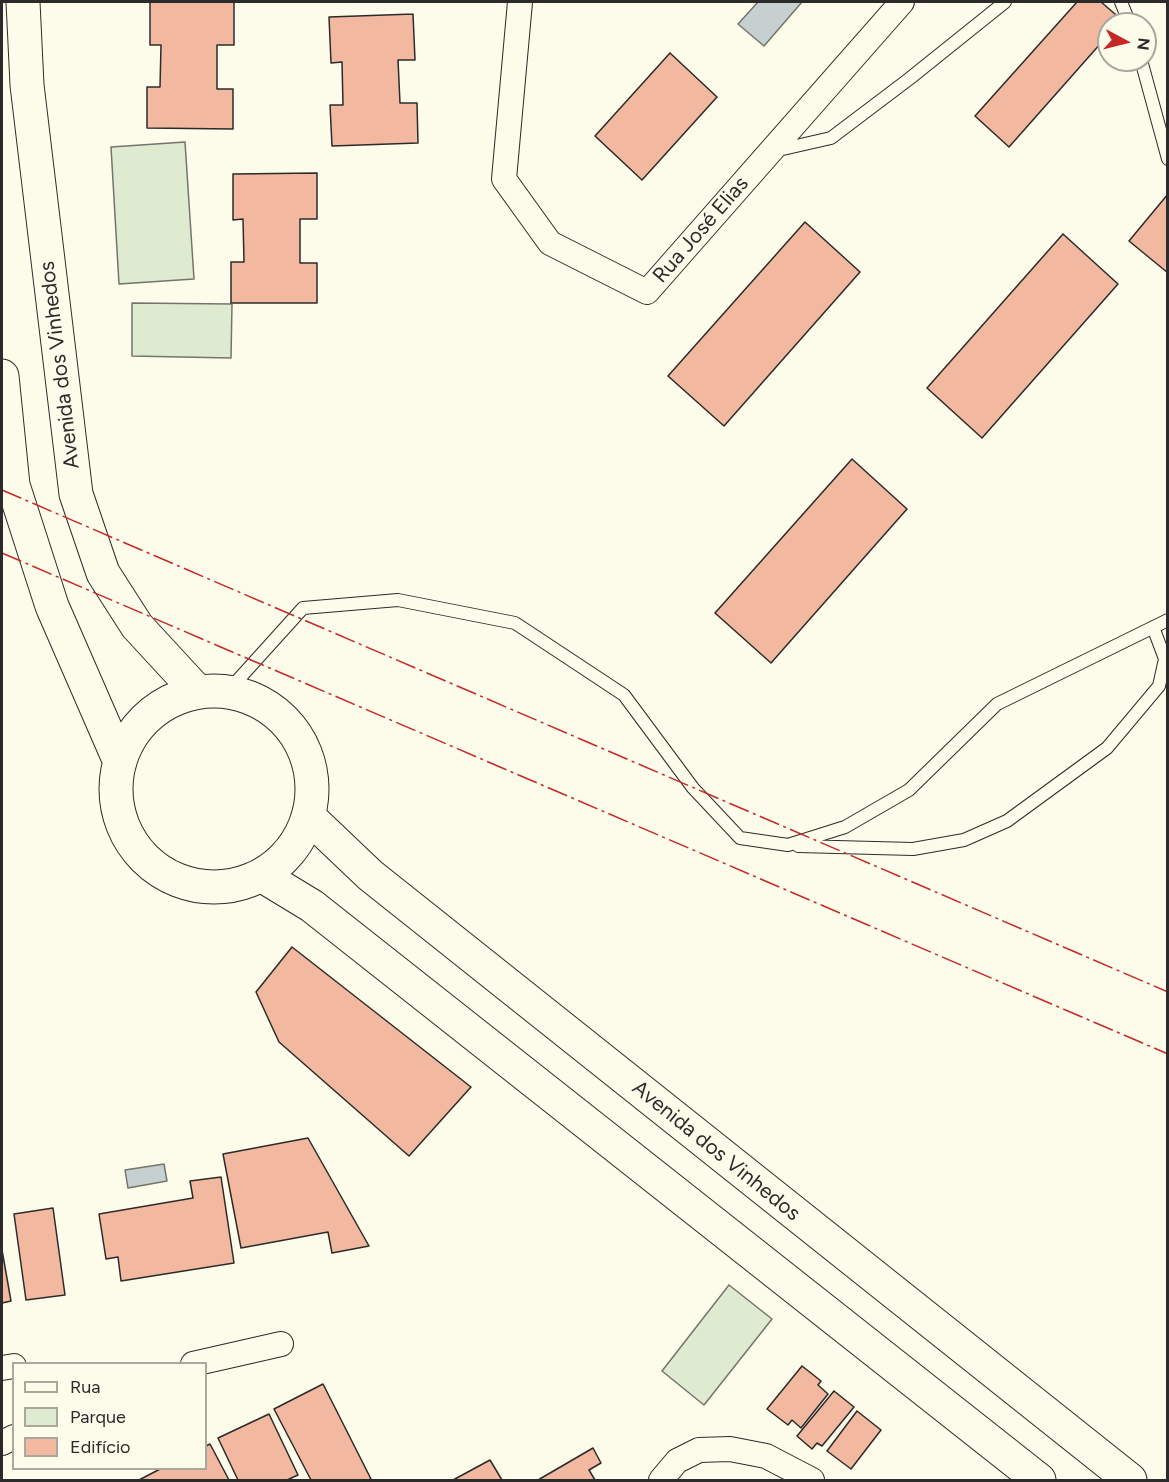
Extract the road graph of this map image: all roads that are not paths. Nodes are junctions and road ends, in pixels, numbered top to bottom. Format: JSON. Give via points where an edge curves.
{"nodes":[{"id":1,"x":23,"y":2,"type":"edge"},
{"id":2,"x":520,"y":2,"type":"edge"},
{"id":3,"x":902,"y":2,"type":"edge"},
{"id":4,"x":1005,"y":2,"type":"edge"},
{"id":5,"x":1144,"y":72,"type":"edge"},
{"id":6,"x":770,"y":152,"type":"junction"},
{"id":7,"x":1167,"y":159,"type":"edge"},
{"id":8,"x":2,"y":376,"type":"edge"},
{"id":9,"x":1167,"y":620,"type":"edge"},
{"id":10,"x":1153,"y":627,"type":"junction"},
{"id":11,"x":213,"y":691,"type":"junction"},
{"id":12,"x":120,"y":762,"type":"junction"},
{"id":13,"x":308,"y":816,"type":"junction"},
{"id":14,"x":788,"y":845,"type":"junction"},
{"id":15,"x":261,"y":875,"type":"junction"},
{"id":16,"x":281,"y":1344,"type":"dead end"},
{"id":17,"x":202,"y":1362,"type":"edge"},
{"id":18,"x":661,"y":1480,"type":"edge"},
{"id":19,"x":812,"y":1480,"type":"edge"},
{"id":20,"x":1039,"y":1480,"type":"edge"},
{"id":21,"x":1130,"y":1480,"type":"edge"}],
"edges":[{"from":1,"to":11,"type":"main road","name":"Avenida dos Vinhedos","via":[[27,84],[76,494],[103,573],[137,626]]},
{"from":2,"to":6,"type":"street","name":"Rua José Elias","via":[[504,179],[550,243],[647,292]]},
{"from":3,"to":6,"type":"street","name":"Rua José Elias"},
{"from":4,"to":6,"type":"lane","via":[[831,138]]},
{"from":5,"to":7,"type":"lane"},
{"from":8,"to":12,"type":"main road","via":[[13,485],[52,606]]},
{"from":9,"to":10,"type":"lane"},
{"from":10,"to":14,"type":"lane","via":[[997,704],[909,790],[845,827]]},
{"from":10,"to":14,"type":"lane","via":[[1165,659],[1159,686],[1107,748],[1007,821],[964,840],[913,849]]},
{"from":11,"to":12,"type":"main road","via":[[167,702],[142,721],[124,747]]},
{"from":11,"to":13,"type":"main road","via":[[258,700],[284,719],[303,745],[312,775]]},
{"from":11,"to":14,"type":"lane","via":[[303,608],[398,600],[515,623],[624,695],[693,788],[740,838]]},
{"from":12,"to":15,"type":"main road","via":[[116,777],[117,812],[130,843],[153,868],[183,884],[216,889],[250,882]]},
{"from":13,"to":15,"type":"main road","via":[[300,839],[278,865]]},
{"from":13,"to":21,"type":"main road","name":"Avenida dos Vinhedos","via":[[370,876]]},
{"from":15,"to":20,"type":"main road","via":[[312,906]]},
{"from":16,"to":17,"type":"street"},
{"from":18,"to":19,"type":"street","via":[[677,1461],[699,1450],[730,1449],[766,1456]]}]}
